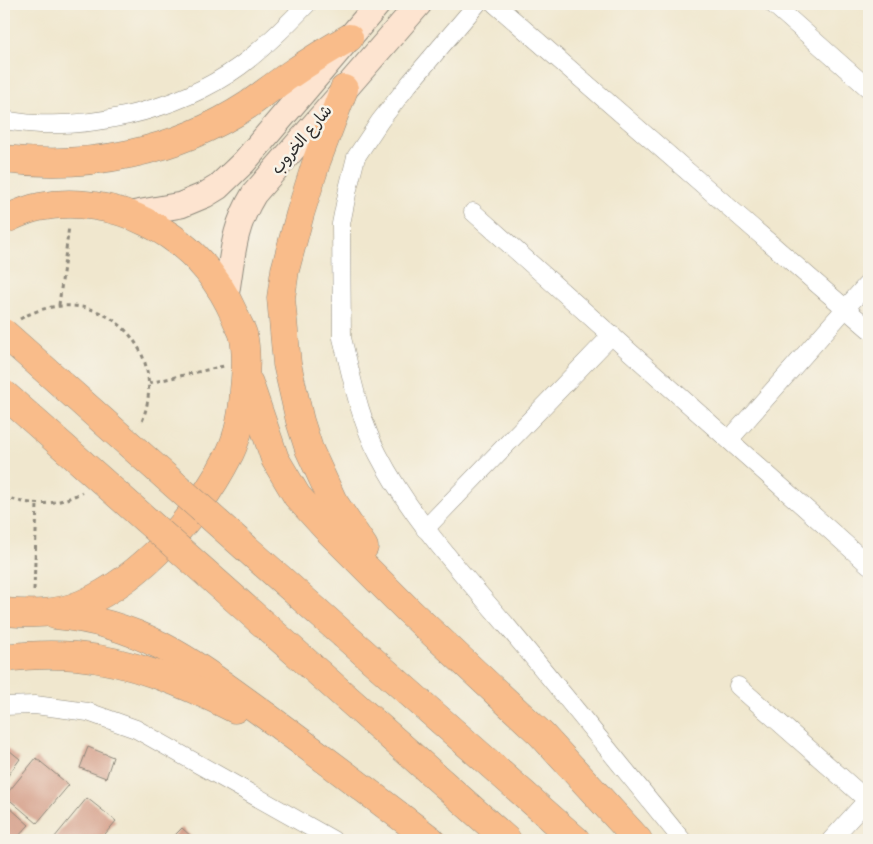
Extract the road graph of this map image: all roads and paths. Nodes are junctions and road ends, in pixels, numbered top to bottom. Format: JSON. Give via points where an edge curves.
{"nodes":[{"id":1,"x":306,"y":4,"type":"edge"},
{"id":2,"x":378,"y":4,"type":"edge"},
{"id":3,"x":419,"y":4,"type":"edge"},
{"id":4,"x":477,"y":4,"type":"edge"},
{"id":5,"x":496,"y":4,"type":"edge"},
{"id":6,"x":773,"y":4,"type":"edge"},
{"id":7,"x":349,"y":38,"type":"junction"},
{"id":8,"x":344,"y":89,"type":"junction"},
{"id":9,"x":869,"y":89,"type":"edge"},
{"id":10,"x":4,"y":120,"type":"edge"},
{"id":11,"x":4,"y":159,"type":"edge"},
{"id":12,"x":4,"y":198,"type":"edge"},
{"id":13,"x":72,"y":204,"type":"junction"},
{"id":14,"x":39,"y":207,"type":"junction"},
{"id":15,"x":473,"y":212,"type":"dead end"},
{"id":16,"x":131,"y":214,"type":"junction"},
{"id":17,"x":4,"y":220,"type":"edge"},
{"id":18,"x":869,"y":282,"type":"edge"},
{"id":19,"x":226,"y":296,"type":"junction"},
{"id":20,"x":59,"y":305,"type":"junction"},
{"id":21,"x":846,"y":308,"type":"junction"},
{"id":22,"x":11,"y":327,"type":"edge"},
{"id":23,"x":869,"y":329,"type":"edge"},
{"id":24,"x":612,"y":336,"type":"junction"},
{"id":25,"x":245,"y":367,"type":"junction"},
{"id":26,"x":149,"y":383,"type":"junction"},
{"id":27,"x":4,"y":394,"type":"edge"},
{"id":28,"x":141,"y":424,"type":"dead end"},
{"id":29,"x":729,"y":440,"type":"junction"},
{"id":30,"x":89,"y":487,"type":"dead end"},
{"id":31,"x":4,"y":496,"type":"edge"},
{"id":32,"x":37,"y":504,"type":"junction"},
{"id":33,"x":425,"y":529,"type":"junction"},
{"id":34,"x":869,"y":565,"type":"edge"},
{"id":35,"x":4,"y":612,"type":"edge"},
{"id":36,"x":39,"y":614,"type":"junction"},
{"id":37,"x":447,"y":645,"type":"junction"},
{"id":38,"x":4,"y":658,"type":"edge"},
{"id":39,"x":738,"y":686,"type":"dead end"},
{"id":40,"x":4,"y":706,"type":"edge"},
{"id":41,"x":310,"y":748,"type":"junction"},
{"id":42,"x":868,"y":799,"type":"edge"},
{"id":43,"x":332,"y":840,"type":"edge"},
{"id":44,"x":431,"y":840,"type":"edge"},
{"id":45,"x":507,"y":840,"type":"edge"},
{"id":46,"x":576,"y":840,"type":"edge"},
{"id":47,"x":638,"y":840,"type":"edge"},
{"id":48,"x":682,"y":840,"type":"edge"},
{"id":49,"x":831,"y":840,"type":"edge"}],
"edges":[{"from":1,"to":10,"type":"street","via":[[269,42],[239,66],[212,84],[179,99],[148,110],[83,123]]},
{"from":2,"to":7,"type":"main road","name":"شارع الخروب"},
{"from":3,"to":8,"type":"main road","name":"شارع الخروب"},
{"from":4,"to":33,"type":"street","via":[[409,84],[356,156],[341,224],[342,338],[360,408],[385,468]]},
{"from":5,"to":21,"type":"street"},
{"from":6,"to":9,"type":"street"},
{"from":7,"to":11,"type":"main road","via":[[222,120],[168,144],[81,162]]},
{"from":7,"to":16,"type":"main road","name":"شارع الخروب","via":[[244,162],[218,187],[180,205]]},
{"from":8,"to":19,"type":"main road","name":"شارع الخروب","via":[[254,194],[246,208],[235,236]]},
{"from":8,"to":37,"type":"main road","via":[[317,160],[285,270],[281,298],[287,364],[309,449],[333,501],[365,549],[425,611]]},
{"from":12,"to":14,"type":"main road"},
{"from":13,"to":14,"type":"main road"},
{"from":13,"to":16,"type":"main road"},
{"from":13,"to":20,"type":"path"},
{"from":14,"to":17,"type":"main road"},
{"from":15,"to":24,"type":"street"},
{"from":16,"to":19,"type":"main road","via":[[187,248]]},
{"from":18,"to":21,"type":"street"},
{"from":19,"to":25,"type":"main road","via":[[243,334]]},
{"from":20,"to":22,"type":"path","via":[[43,308]]},
{"from":20,"to":26,"type":"path","via":[[84,307],[121,326],[144,358]]},
{"from":21,"to":23,"type":"street"},
{"from":21,"to":29,"type":"street"},
{"from":22,"to":46,"type":"main road","bridge":true,"via":[[344,636]]},
{"from":24,"to":29,"type":"street"},
{"from":24,"to":33,"type":"street"},
{"from":25,"to":26,"type":"path"},
{"from":25,"to":36,"type":"main road","via":[[243,410],[231,451],[207,494],[180,529],[148,562],[112,588],[81,605]]},
{"from":25,"to":37,"type":"main road","via":[[275,459],[297,496]]},
{"from":26,"to":28,"type":"path"},
{"from":27,"to":45,"type":"main road","bridge":true},
{"from":29,"to":34,"type":"street"},
{"from":30,"to":32,"type":"path","via":[[64,500]]},
{"from":31,"to":32,"type":"path"},
{"from":32,"to":36,"type":"path"},
{"from":33,"to":48,"type":"street"},
{"from":35,"to":36,"type":"main road"},
{"from":36,"to":41,"type":"main road","via":[[100,622],[154,641],[204,670]]},
{"from":37,"to":47,"type":"main road","via":[[541,734]]},
{"from":38,"to":41,"type":"main road","via":[[76,656],[132,667],[189,687],[246,715],[288,741]]},
{"from":39,"to":42,"type":"street"},
{"from":40,"to":43,"type":"street","via":[[36,705],[88,712],[136,729]]},
{"from":41,"to":44,"type":"main road"},
{"from":42,"to":49,"type":"street"}]}
